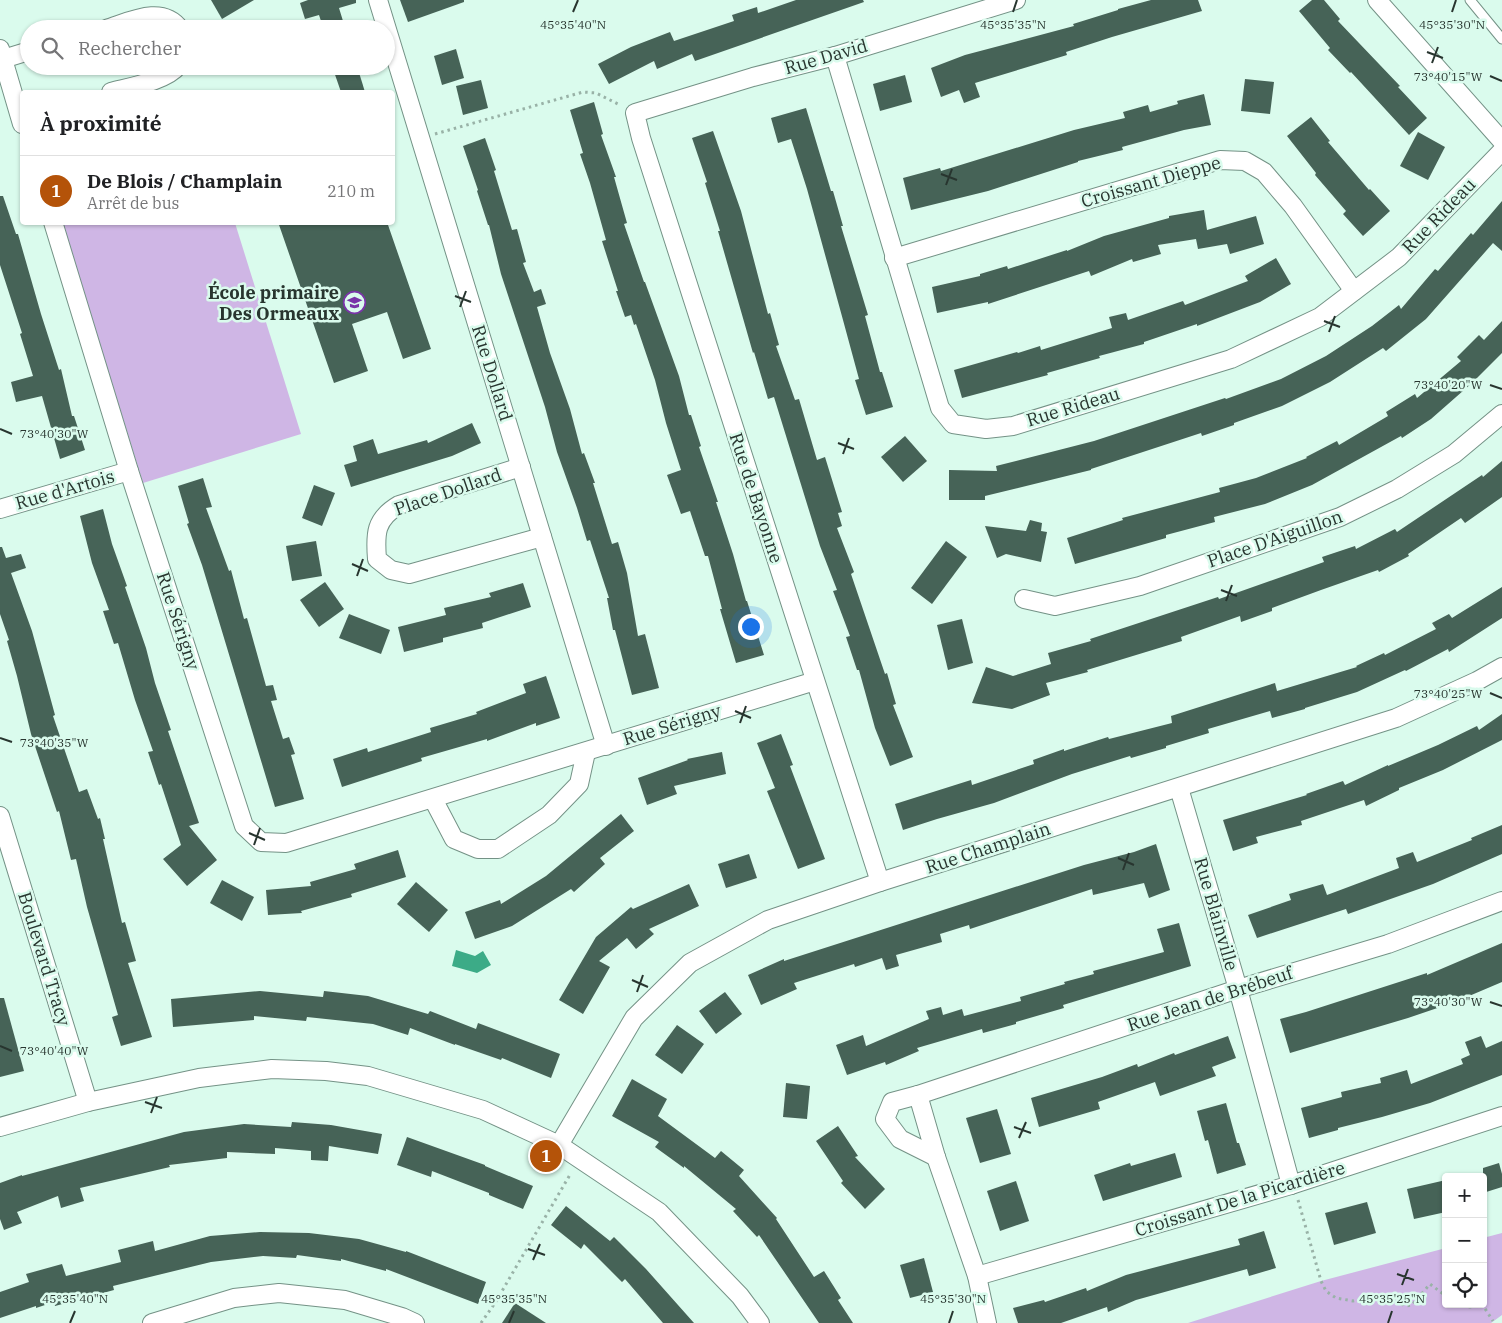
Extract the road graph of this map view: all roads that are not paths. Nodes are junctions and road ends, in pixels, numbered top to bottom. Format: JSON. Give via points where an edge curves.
{"nodes":[{"id":1,"x":378,"y":0,"type":"edge"},
{"id":2,"x":1016,"y":0,"type":"edge"},
{"id":3,"x":1377,"y":0,"type":"edge"},
{"id":4,"x":1470,"y":0,"type":"edge"},
{"id":5,"x":138,"y":20,"type":"edge"},
{"id":6,"x":171,"y":20,"type":"edge"},
{"id":7,"x":384,"y":20,"type":"edge"},
{"id":8,"x":1502,"y":39,"type":"edge"},
{"id":9,"x":20,"y":53,"type":"edge"},
{"id":10,"x":2,"y":54,"type":"edge"},
{"id":11,"x":395,"y":56,"type":"edge"},
{"id":12,"x":835,"y":56,"type":"junction"},
{"id":13,"x":167,"y":75,"type":"edge"},
{"id":14,"x":118,"y":90,"type":"edge"},
{"id":15,"x":635,"y":113,"type":"joint"},
{"id":16,"x":20,"y":115,"type":"edge"},
{"id":17,"x":1502,"y":141,"type":"edge"},
{"id":18,"x":1502,"y":151,"type":"edge"},
{"id":19,"x":54,"y":225,"type":"edge"},
{"id":20,"x":894,"y":258,"type":"junction"},
{"id":21,"x":1354,"y":291,"type":"junction"},
{"id":22,"x":1502,"y":414,"type":"edge"},
{"id":23,"x":521,"y":467,"type":"junction"},
{"id":24,"x":130,"y":471,"type":"junction"},
{"id":25,"x":0,"y":509,"type":"edge"},
{"id":26,"x":542,"y":537,"type":"junction"},
{"id":27,"x":1024,"y":599,"type":"dead end"},
{"id":28,"x":1502,"y":667,"type":"edge"},
{"id":29,"x":815,"y":681,"type":"junction"},
{"id":30,"x":606,"y":746,"type":"junction"},
{"id":31,"x":586,"y":752,"type":"junction"},
{"id":32,"x":1179,"y":788,"type":"junction"},
{"id":33,"x":432,"y":799,"type":"junction"},
{"id":34,"x":0,"y":816,"type":"edge"},
{"id":35,"x":880,"y":882,"type":"junction"},
{"id":36,"x":1502,"y":901,"type":"edge"},
{"id":37,"x":1238,"y":989,"type":"junction"},
{"id":38,"x":918,"y":1095,"type":"junction"},
{"id":39,"x":88,"y":1102,"type":"junction"},
{"id":40,"x":1502,"y":1116,"type":"edge"},
{"id":41,"x":0,"y":1127,"type":"edge"},
{"id":42,"x":559,"y":1145,"type":"junction"},
{"id":43,"x":936,"y":1157,"type":"junction"},
{"id":44,"x":1291,"y":1185,"type":"junction"},
{"id":45,"x":976,"y":1276,"type":"junction"},
{"id":46,"x":152,"y":1323,"type":"edge"},
{"id":47,"x":415,"y":1323,"type":"edge"},
{"id":48,"x":760,"y":1323,"type":"edge"},
{"id":49,"x":986,"y":1323,"type":"edge"}],
"edges":[{"from":1,"to":7,"type":"street","name":"Rue Dollard"},
{"from":2,"to":12,"type":"street","name":"Rue David"},
{"from":3,"to":17,"type":"street"},
{"from":4,"to":8,"type":"lane"},
{"from":5,"to":6,"type":"street","via":[[162,16]]},
{"from":9,"to":10,"type":"street"},
{"from":10,"to":16,"type":"street"},
{"from":11,"to":23,"type":"street","name":"Rue Dollard"},
{"from":12,"to":15,"type":"street","name":"Rue David"},
{"from":12,"to":20,"type":"street","name":"Rue Rideau"},
{"from":13,"to":14,"type":"street"},
{"from":15,"to":29,"type":"street","name":"Rue de Bayonne"},
{"from":18,"to":21,"type":"street","name":"Rue Rideau","via":[[1399,257]]},
{"from":19,"to":24,"type":"street","name":"Rue Sérigny"},
{"from":20,"to":21,"type":"street","name":"Croissant Dieppe","via":[[1220,160],[1246,161],[1264,172],[1293,206]]},
{"from":20,"to":21,"type":"street","name":"Rue Rideau","via":[[940,408],[953,424],[986,429],[1013,426],[1232,359],[1320,317]]},
{"from":22,"to":27,"type":"street","name":"Place D'Aiguillon","via":[[1454,454],[1397,489],[1340,517],[1140,586],[1055,606]]},
{"from":23,"to":26,"type":"street","name":"Rue Dollard"},
{"from":23,"to":26,"type":"street","name":"Place Dollard","via":[[388,512],[377,530],[377,559],[391,570],[409,574]]},
{"from":24,"to":25,"type":"street","name":"Rue d'Artois"},
{"from":24,"to":33,"type":"street","name":"Rue Sérigny","via":[[244,826],[261,842],[286,843]]},
{"from":26,"to":30,"type":"street","name":"Rue Dollard"},
{"from":28,"to":32,"type":"street","name":"Rue Champlain","via":[[1477,682],[1396,718]]},
{"from":29,"to":30,"type":"street","name":"Rue Sérigny"},
{"from":29,"to":35,"type":"street","name":"Rue de Bayonne"},
{"from":30,"to":31,"type":"street","name":"Rue Sérigny"},
{"from":31,"to":33,"type":"street","name":"Rue Sérigny"},
{"from":31,"to":33,"type":"street","via":[[579,784],[549,815],[498,848],[478,849],[454,839]]},
{"from":32,"to":35,"type":"street","name":"Rue Champlain"},
{"from":32,"to":37,"type":"street","name":"Rue Blainville"},
{"from":34,"to":39,"type":"street","name":"Boulevard Tracy"},
{"from":35,"to":42,"type":"street","name":"Rue Champlain","via":[[768,920],[690,963],[634,1018]]},
{"from":36,"to":37,"type":"street","name":"Rue Jean de Brébeuf","via":[[1388,944]]},
{"from":37,"to":38,"type":"street","name":"Rue Jean de Brébeuf"},
{"from":37,"to":44,"type":"street","name":"Rue Blainville"},
{"from":38,"to":43,"type":"street"},
{"from":38,"to":43,"type":"street","name":"Rue Jean de Brébeuf","via":[[892,1102],[885,1119],[900,1139]]},
{"from":39,"to":41,"type":"street"},
{"from":39,"to":42,"type":"street","via":[[233,1073],[272,1069],[326,1071],[368,1076],[483,1110]]},
{"from":40,"to":44,"type":"street","name":"Croissant De la Picardière"},
{"from":42,"to":48,"type":"street","via":[[658,1212],[740,1296]]},
{"from":43,"to":45,"type":"street"},
{"from":44,"to":45,"type":"street","name":"Croissant De la Picardière"},
{"from":45,"to":49,"type":"street"},
{"from":46,"to":47,"type":"street","via":[[234,1298],[279,1293],[345,1300]]}]}
